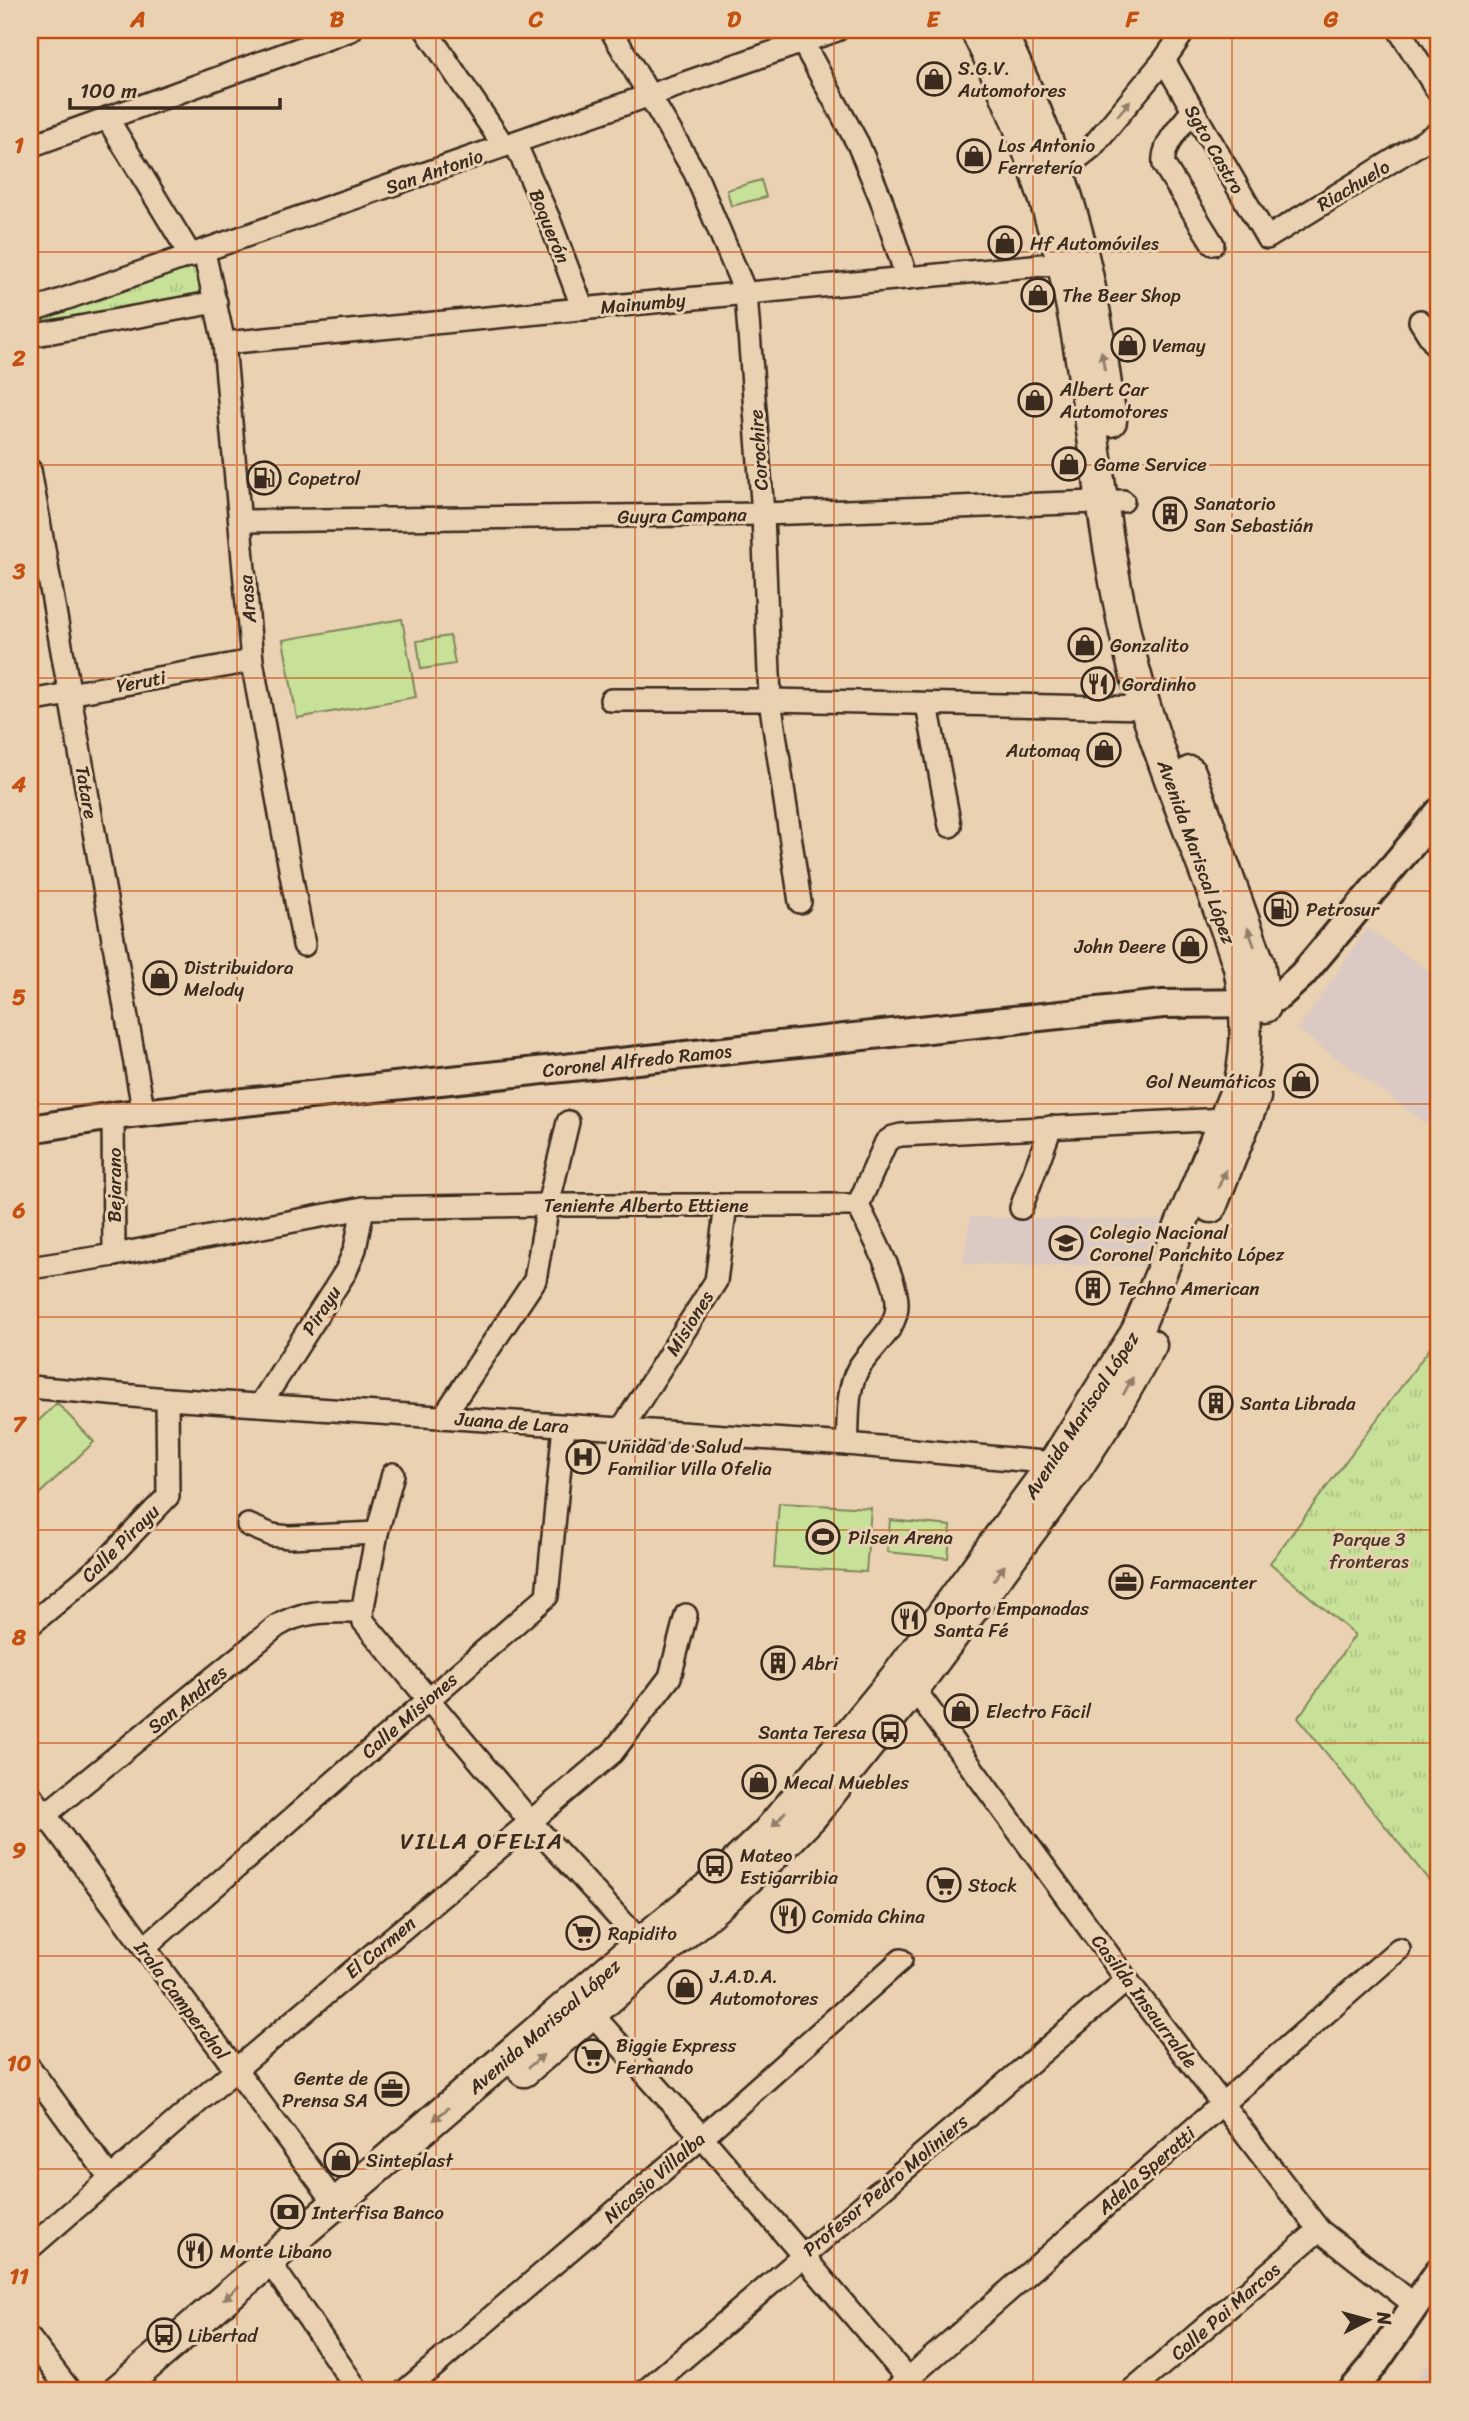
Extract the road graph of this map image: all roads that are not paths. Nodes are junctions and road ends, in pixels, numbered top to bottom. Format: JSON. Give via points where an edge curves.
{"nodes":[{"id":1,"x":352,"y":30,"type":"edge"},
{"id":2,"x":426,"y":30,"type":"edge"},
{"id":3,"x":611,"y":30,"type":"edge"},
{"id":4,"x":837,"y":30,"type":"edge"},
{"id":5,"x":976,"y":30,"type":"edge"},
{"id":6,"x":1000,"y":30,"type":"edge"},
{"id":7,"x":1185,"y":30,"type":"edge"},
{"id":8,"x":1399,"y":30,"type":"edge"},
{"id":9,"x":800,"y":36,"type":"edge"},
{"id":10,"x":1164,"y":60,"type":"junction"},
{"id":11,"x":1439,"y":93,"type":"edge"},
{"id":12,"x":650,"y":94,"type":"junction"},
{"id":13,"x":1193,"y":110,"type":"junction"},
{"id":14,"x":107,"y":118,"type":"junction"},
{"id":15,"x":1439,"y":132,"type":"edge"},
{"id":16,"x":509,"y":145,"type":"junction"},
{"id":17,"x":30,"y":146,"type":"edge"},
{"id":18,"x":1050,"y":180,"type":"junction"},
{"id":19,"x":1267,"y":238,"type":"joint"},
{"id":20,"x":1213,"y":244,"type":"dead end"},
{"id":21,"x":197,"y":254,"type":"junction"},
{"id":22,"x":1063,"y":263,"type":"junction"},
{"id":23,"x":907,"y":278,"type":"junction"},
{"id":24,"x":746,"y":293,"type":"junction"},
{"id":25,"x":216,"y":302,"type":"junction"},
{"id":26,"x":583,"y":309,"type":"junction"},
{"id":27,"x":30,"y":311,"type":"edge"},
{"id":28,"x":1419,"y":321,"type":"dead end"},
{"id":29,"x":30,"y":336,"type":"edge"},
{"id":30,"x":224,"y":343,"type":"junction"},
{"id":31,"x":1439,"y":351,"type":"edge"},
{"id":32,"x":30,"y":470,"type":"edge"},
{"id":33,"x":1113,"y":502,"type":"junction"},
{"id":34,"x":763,"y":514,"type":"junction"},
{"id":35,"x":240,"y":521,"type":"junction"},
{"id":36,"x":252,"y":661,"type":"junction"},
{"id":37,"x":69,"y":694,"type":"junction"},
{"id":38,"x":611,"y":700,"type":"dead end"},
{"id":39,"x":770,"y":700,"type":"junction"},
{"id":40,"x":30,"y":701,"type":"edge"},
{"id":41,"x":927,"y":705,"type":"junction"},
{"id":42,"x":1145,"y":708,"type":"junction"},
{"id":43,"x":1439,"y":812,"type":"edge"},
{"id":44,"x":950,"y":826,"type":"dead end"},
{"id":45,"x":800,"y":902,"type":"dead end"},
{"id":46,"x":304,"y":945,"type":"dead end"},
{"id":47,"x":1256,"y":1004,"type":"junction"},
{"id":48,"x":144,"y":1114,"type":"junction"},
{"id":49,"x":113,"y":1116,"type":"junction"},
{"id":50,"x":1226,"y":1119,"type":"junction"},
{"id":51,"x":568,"y":1122,"type":"dead end"},
{"id":52,"x":1051,"y":1127,"type":"junction"},
{"id":53,"x":30,"y":1129,"type":"edge"},
{"id":54,"x":548,"y":1205,"type":"junction"},
{"id":55,"x":726,"y":1205,"type":"junction"},
{"id":56,"x":858,"y":1205,"type":"junction"},
{"id":57,"x":363,"y":1208,"type":"junction"},
{"id":58,"x":1021,"y":1208,"type":"dead end"},
{"id":59,"x":114,"y":1255,"type":"junction"},
{"id":60,"x":30,"y":1268,"type":"edge"},
{"id":61,"x":39,"y":1387,"type":"edge"},
{"id":62,"x":167,"y":1399,"type":"junction"},
{"id":63,"x":30,"y":1404,"type":"edge"},
{"id":64,"x":260,"y":1405,"type":"junction"},
{"id":65,"x":443,"y":1417,"type":"junction"},
{"id":66,"x":564,"y":1426,"type":"junction"},
{"id":67,"x":621,"y":1430,"type":"junction"},
{"id":68,"x":847,"y":1444,"type":"junction"},
{"id":69,"x":1067,"y":1464,"type":"junction"},
{"id":70,"x":393,"y":1474,"type":"dead end"},
{"id":71,"x":248,"y":1525,"type":"dead end"},
{"id":72,"x":377,"y":1533,"type":"junction"},
{"id":73,"x":362,"y":1612,"type":"junction"},
{"id":74,"x":686,"y":1615,"type":"dead end"},
{"id":75,"x":30,"y":1625,"type":"edge"},
{"id":76,"x":907,"y":1680,"type":"junction"},
{"id":77,"x":428,"y":1699,"type":"junction"},
{"id":78,"x":30,"y":1794,"type":"edge"},
{"id":79,"x":37,"y":1821,"type":"edge"},
{"id":80,"x":530,"y":1821,"type":"junction"},
{"id":81,"x":144,"y":1948,"type":"junction"},
{"id":82,"x":1399,"y":1949,"type":"dead end"},
{"id":83,"x":649,"y":1950,"type":"junction"},
{"id":84,"x":901,"y":1960,"type":"dead end"},
{"id":85,"x":1127,"y":1980,"type":"junction"},
{"id":86,"x":585,"y":2006,"type":"junction"},
{"id":87,"x":30,"y":2068,"type":"edge"},
{"id":88,"x":235,"y":2070,"type":"junction"},
{"id":89,"x":1222,"y":2103,"type":"junction"},
{"id":90,"x":702,"y":2137,"type":"junction"},
{"id":91,"x":110,"y":2178,"type":"junction"},
{"id":92,"x":336,"y":2204,"type":"junction"},
{"id":93,"x":1319,"y":2230,"type":"junction"},
{"id":94,"x":30,"y":2248,"type":"edge"},
{"id":95,"x":802,"y":2256,"type":"junction"},
{"id":96,"x":275,"y":2270,"type":"junction"},
{"id":97,"x":1439,"y":2270,"type":"edge"},
{"id":98,"x":1415,"y":2305,"type":"junction"},
{"id":99,"x":30,"y":2339,"type":"edge"},
{"id":100,"x":907,"y":2387,"type":"edge"},
{"id":101,"x":1359,"y":2389,"type":"edge"},
{"id":102,"x":70,"y":2391,"type":"edge"},
{"id":103,"x":117,"y":2391,"type":"edge"},
{"id":104,"x":148,"y":2391,"type":"edge"},
{"id":105,"x":358,"y":2391,"type":"edge"},
{"id":106,"x":405,"y":2391,"type":"edge"},
{"id":107,"x":645,"y":2391,"type":"edge"},
{"id":108,"x":1131,"y":2391,"type":"edge"}],
"edges":[{"from":1,"to":14,"type":"street"},
{"from":2,"to":16,"type":"street","name":"Boquerón"},
{"from":3,"to":12,"type":"street","name":"Corochire"},
{"from":4,"to":9,"type":"street","name":"San Antonio"},
{"from":5,"to":18,"type":"highway","name":"Avenida Mariscal López"},
{"from":6,"to":18,"type":"highway","name":"Avenida Mariscal López","via":[[1018,69]]},
{"from":7,"to":10,"type":"street"},
{"from":8,"to":11,"type":"street"},
{"from":9,"to":12,"type":"street","name":"San Antonio"},
{"from":9,"to":23,"type":"street","via":[[858,144]]},
{"from":10,"to":13,"type":"street","name":"Sgto Castro"},
{"from":18,"to":10,"type":"street","one_way":true,"via":[[1092,147]]},
{"from":12,"to":16,"type":"street","name":"San Antonio"},
{"from":12,"to":24,"type":"street","name":"Corochire","via":[[695,173]]},
{"from":13,"to":19,"type":"street","name":"Sgto Castro"},
{"from":13,"to":20,"type":"street","via":[[1165,148],[1164,164]]},
{"from":14,"to":17,"type":"street"},
{"from":14,"to":21,"type":"street","name":"Arasa"},
{"from":15,"to":19,"type":"street","name":"Riachuelo"},
{"from":16,"to":21,"type":"street","name":"San Antonio"},
{"from":16,"to":26,"type":"street","name":"Boquerón","via":[[549,219]]},
{"from":18,"to":22,"type":"highway","name":"Avenida Mariscal López"},
{"from":33,"to":18,"type":"highway","name":"Avenida Mariscal López","one_way":true,"via":[[1104,367],[1084,261]]},
{"from":21,"to":25,"type":"street","name":"Arasa"},
{"from":21,"to":27,"type":"street","name":"San Antonio"},
{"from":22,"to":23,"type":"street","name":"Mainumby"},
{"from":22,"to":33,"type":"highway","name":"Avenida Mariscal López"},
{"from":23,"to":24,"type":"street","name":"Mainumby"},
{"from":24,"to":26,"type":"street","name":"Mainumby"},
{"from":24,"to":34,"type":"street","name":"Corochire"},
{"from":25,"to":29,"type":"street"},
{"from":25,"to":30,"type":"street","name":"Arasa"},
{"from":26,"to":30,"type":"street","name":"Mainumby"},
{"from":28,"to":31,"type":"street"},
{"from":30,"to":35,"type":"street","name":"Arasa"},
{"from":32,"to":37,"type":"street","name":"Tatare"},
{"from":33,"to":34,"type":"street","name":"Guyra Campana"},
{"from":33,"to":42,"type":"highway","name":"Avenida Mariscal López","via":[[1125,632]]},
{"from":47,"to":33,"type":"highway","name":"Avenida Mariscal López","one_way":true,"via":[[1259,963],[1155,673]]},
{"from":34,"to":35,"type":"street","name":"Guyra Campana"},
{"from":34,"to":39,"type":"street","name":"Corochire"},
{"from":35,"to":36,"type":"street","name":"Arasa"},
{"from":36,"to":37,"type":"street","name":"Yeruti"},
{"from":36,"to":46,"type":"street","name":"Arasa"},
{"from":37,"to":40,"type":"street","name":"Yeruti"},
{"from":37,"to":48,"type":"street","name":"Tatare"},
{"from":38,"to":39,"type":"street"},
{"from":39,"to":41,"type":"street"},
{"from":39,"to":45,"type":"street","name":"Corochire"},
{"from":41,"to":42,"type":"street"},
{"from":41,"to":44,"type":"street"},
{"from":42,"to":47,"type":"highway","name":"Avenida Mariscal López"},
{"from":43,"to":47,"type":"main road","via":[[1302,975],[1279,996]]},
{"from":47,"to":48,"type":"main road","name":"Coronel Alfredo Ramos","via":[[1163,1004]]},
{"from":47,"to":50,"type":"highway","name":"Avenida Mariscal López","via":[[1240,1081]]},
{"from":69,"to":47,"type":"highway","name":"Avenida Mariscal López","one_way":true,"via":[[1112,1414],[1155,1338],[1241,1136],[1266,1055]]},
{"from":48,"to":49,"type":"main road","name":"Coronel Alfredo Ramos"},
{"from":49,"to":53,"type":"main road","name":"Coronel Alfredo Ramos"},
{"from":49,"to":59,"type":"street","name":"Bejarano"},
{"from":50,"to":52,"type":"street"},
{"from":50,"to":69,"type":"highway","name":"Avenida Mariscal López","via":[[1137,1331]]},
{"from":51,"to":54,"type":"street"},
{"from":52,"to":56,"type":"street","via":[[893,1137],[886,1142]]},
{"from":52,"to":58,"type":"street"},
{"from":54,"to":55,"type":"street","name":"Teniente Alberto Ettiene"},
{"from":54,"to":57,"type":"street","name":"Teniente Alberto Ettiene"},
{"from":54,"to":65,"type":"street","via":[[535,1280]]},
{"from":55,"to":56,"type":"street","name":"Teniente Alberto Ettiene"},
{"from":55,"to":67,"type":"street","name":"Misiones","via":[[716,1281]]},
{"from":56,"to":68,"type":"street","via":[[895,1287],[897,1306],[893,1323],[858,1369],[850,1391]]},
{"from":57,"to":59,"type":"street","name":"Teniente Alberto Ettiene"},
{"from":57,"to":64,"type":"street","name":"Pirayu","via":[[346,1271]]},
{"from":59,"to":60,"type":"street","name":"Teniente Alberto Ettiene"},
{"from":61,"to":62,"type":"street","name":"Juana de Lara"},
{"from":61,"to":63,"type":"street"},
{"from":62,"to":64,"type":"street","name":"Juana de Lara"},
{"from":62,"to":75,"type":"street","name":"Calle Pirayu","via":[[168,1496],[103,1564]]},
{"from":64,"to":65,"type":"street","name":"Juana de Lara"},
{"from":65,"to":66,"type":"street","name":"Juana de Lara"},
{"from":66,"to":67,"type":"street","name":"Juana de Lara"},
{"from":66,"to":77,"type":"street","name":"Calle Misiones","via":[[547,1596]]},
{"from":67,"to":68,"type":"street","name":"Juana de Lara"},
{"from":68,"to":69,"type":"street","name":"Juana de Lara"},
{"from":69,"to":76,"type":"highway","name":"Avenida Mariscal López"},
{"from":70,"to":72,"type":"street"},
{"from":71,"to":72,"type":"street","via":[[289,1537]]},
{"from":72,"to":73,"type":"street"},
{"from":73,"to":77,"type":"street","via":[[362,1621]]},
{"from":73,"to":79,"type":"street","name":"San Andres","via":[[310,1612],[290,1617]]},
{"from":74,"to":80,"type":"street","name":"El Carmen","via":[[670,1678],[612,1753]]},
{"from":76,"to":83,"type":"highway","name":"Avenida Mariscal López","via":[[851,1749],[812,1816],[775,1854]]},
{"from":76,"to":85,"type":"street","name":"Casilda Insaurralde"},
{"from":77,"to":80,"type":"street"},
{"from":77,"to":81,"type":"street","name":"Calle Misiones"},
{"from":78,"to":79,"type":"street","name":"Irala Camperchol"},
{"from":79,"to":81,"type":"street","name":"Irala Camperchol"},
{"from":80,"to":83,"type":"street"},
{"from":80,"to":88,"type":"street","name":"El Carmen"},
{"from":81,"to":88,"type":"street","name":"Irala Camperchol"},
{"from":82,"to":89,"type":"street","name":"Adela Speratti"},
{"from":83,"to":86,"type":"highway","name":"Avenida Mariscal López"},
{"from":84,"to":90,"type":"street","name":"Nicasio Villalba"},
{"from":85,"to":89,"type":"street","name":"Casilda Insaurralde"},
{"from":85,"to":95,"type":"street","name":"Profesor Pedro Moliniers"},
{"from":86,"to":90,"type":"street"},
{"from":86,"to":92,"type":"highway","name":"Avenida Mariscal López","one_way":true},
{"from":96,"to":86,"type":"highway","name":"Avenida Mariscal López","one_way":true},
{"from":87,"to":91,"type":"street"},
{"from":88,"to":91,"type":"street","name":"El Carmen"},
{"from":88,"to":92,"type":"street","name":"Irala Camperchol"},
{"from":89,"to":93,"type":"street","name":"Casilda Insaurralde"},
{"from":89,"to":100,"type":"street","name":"Adela Speratti"},
{"from":90,"to":95,"type":"street"},
{"from":90,"to":106,"type":"street","name":"Nicasio Villalba"},
{"from":91,"to":94,"type":"street","name":"El Carmen"},
{"from":92,"to":96,"type":"highway","name":"Avenida Mariscal López"},
{"from":93,"to":98,"type":"street","name":"Casilda Insaurralde"},
{"from":93,"to":108,"type":"street","name":"Calle Pai Marcos"},
{"from":95,"to":100,"type":"street"},
{"from":95,"to":107,"type":"street","name":"Profesor Pedro Moliniers"},
{"from":96,"to":103,"type":"highway","name":"Avenida Mariscal López","one_way":true},
{"from":96,"to":104,"type":"highway","name":"Avenida Mariscal López"},
{"from":96,"to":105,"type":"street"},
{"from":97,"to":98,"type":"main road"},
{"from":98,"to":101,"type":"main road"},
{"from":99,"to":102,"type":"street"}]}
